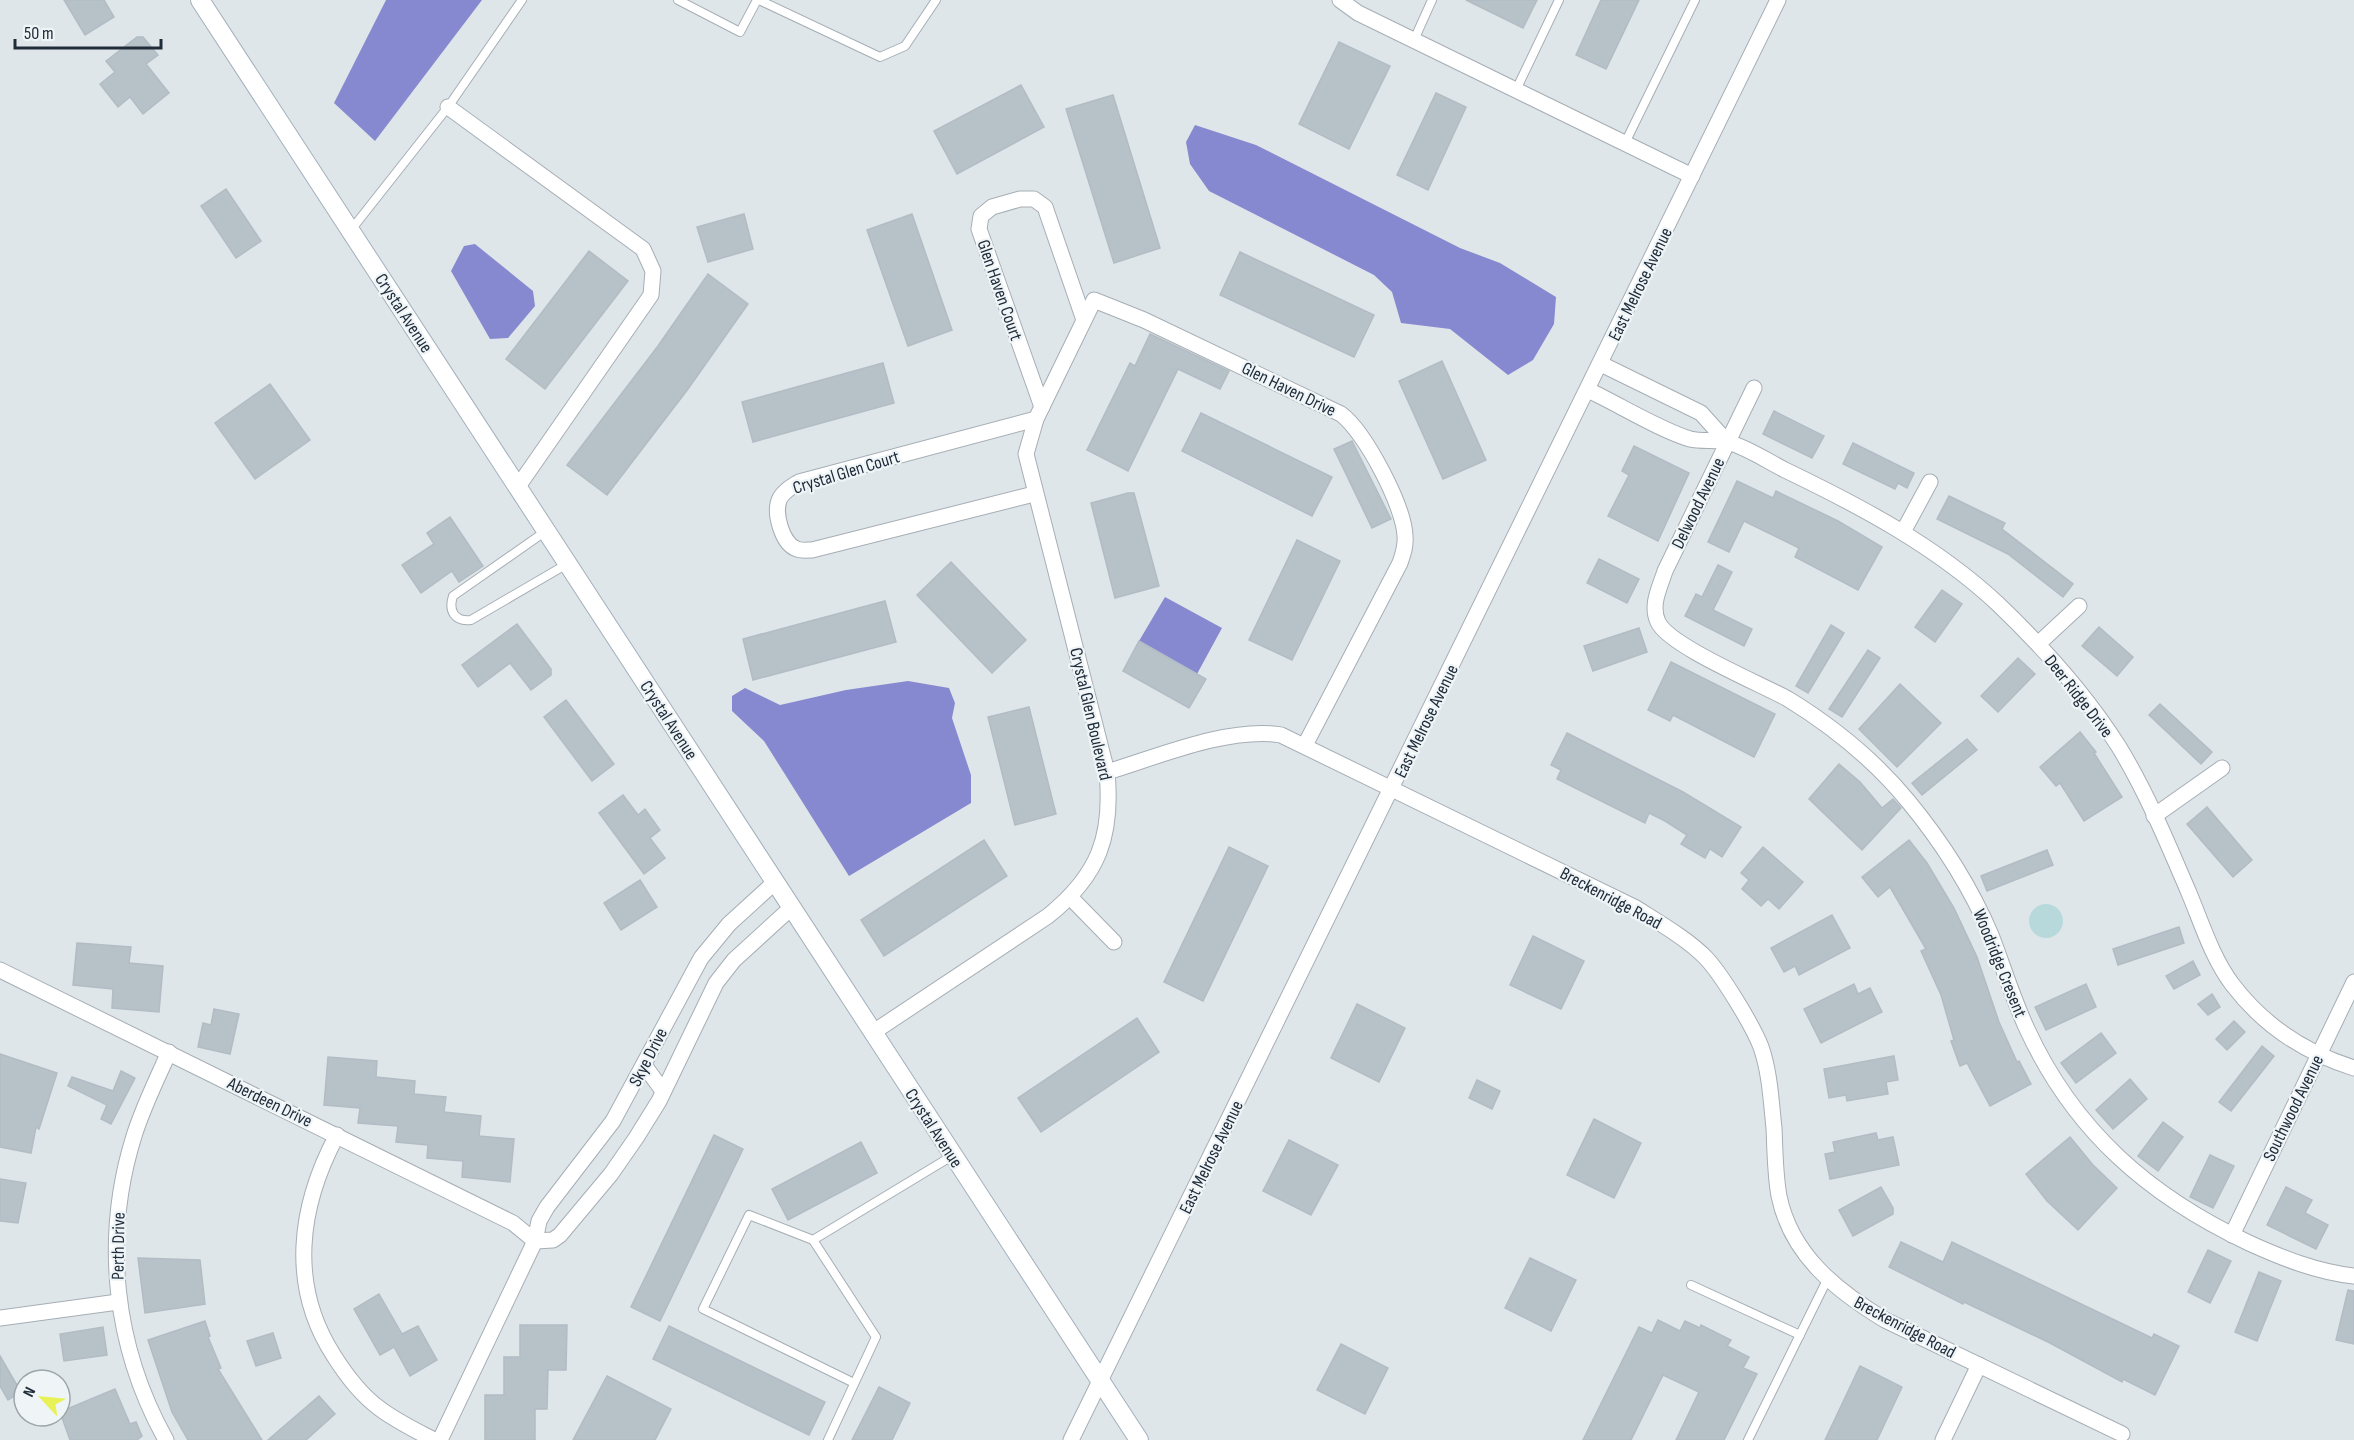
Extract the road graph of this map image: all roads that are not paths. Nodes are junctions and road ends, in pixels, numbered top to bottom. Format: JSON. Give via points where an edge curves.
{"nodes":[{"id":1,"x":522,"y":0,"type":"edge"},
{"id":2,"x":678,"y":0,"type":"edge"},
{"id":3,"x":758,"y":0,"type":"edge"},
{"id":4,"x":936,"y":0,"type":"edge"},
{"id":5,"x":1340,"y":0,"type":"edge"},
{"id":6,"x":1432,"y":0,"type":"edge"},
{"id":7,"x":1559,"y":0,"type":"edge"},
{"id":8,"x":1695,"y":0,"type":"edge"},
{"id":9,"x":1778,"y":0,"type":"edge"},
{"id":10,"x":202,"y":1,"type":"edge"},
{"id":11,"x":1413,"y":40,"type":"junction"},
{"id":12,"x":1516,"y":90,"type":"junction"},
{"id":13,"x":448,"y":107,"type":"junction"},
{"id":14,"x":1624,"y":143,"type":"junction"},
{"id":15,"x":1692,"y":176,"type":"junction"},
{"id":16,"x":351,"y":231,"type":"junction"},
{"id":17,"x":1094,"y":300,"type":"joint"},
{"id":18,"x":1084,"y":320,"type":"junction"},
{"id":19,"x":1601,"y":364,"type":"junction"},
{"id":20,"x":1754,"y":388,"type":"dead end"},
{"id":21,"x":1588,"y":390,"type":"junction"},
{"id":22,"x":1039,"y":413,"type":"junction"},
{"id":23,"x":1727,"y":442,"type":"junction"},
{"id":24,"x":1930,"y":482,"type":"dead end"},
{"id":25,"x":518,"y":488,"type":"junction"},
{"id":26,"x":1034,"y":494,"type":"junction"},
{"id":27,"x":546,"y":531,"type":"junction"},
{"id":28,"x":1902,"y":532,"type":"junction"},
{"id":29,"x":567,"y":564,"type":"junction"},
{"id":30,"x":2079,"y":606,"type":"dead end"},
{"id":31,"x":1658,"y":622,"type":"joint"},
{"id":32,"x":2038,"y":644,"type":"junction"},
{"id":33,"x":1305,"y":744,"type":"junction"},
{"id":34,"x":2222,"y":768,"type":"dead end"},
{"id":35,"x":1107,"y":772,"type":"junction"},
{"id":36,"x":1392,"y":788,"type":"junction"},
{"id":37,"x":2154,"y":816,"type":"junction"},
{"id":38,"x":774,"y":883,"type":"junction"},
{"id":39,"x":1071,"y":898,"type":"junction"},
{"id":40,"x":791,"y":908,"type":"junction"},
{"id":41,"x":1114,"y":942,"type":"dead end"},
{"id":42,"x":2,"y":976,"type":"edge"},
{"id":43,"x":2354,"y":982,"type":"edge"},
{"id":44,"x":872,"y":1033,"type":"junction"},
{"id":45,"x":169,"y":1052,"type":"junction"},
{"id":46,"x":2318,"y":1055,"type":"junction"},
{"id":47,"x":644,"y":1065,"type":"junction"},
{"id":48,"x":2354,"y":1068,"type":"edge"},
{"id":49,"x":663,"y":1091,"type":"junction"},
{"id":50,"x":337,"y":1135,"type":"junction"},
{"id":51,"x":952,"y":1156,"type":"junction"},
{"id":52,"x":2232,"y":1235,"type":"junction"},
{"id":53,"x":813,"y":1240,"type":"junction"},
{"id":54,"x":535,"y":1241,"type":"junction"},
{"id":55,"x":2354,"y":1276,"type":"edge"},
{"id":56,"x":1827,"y":1280,"type":"junction"},
{"id":57,"x":1691,"y":1285,"type":"dead end"},
{"id":58,"x":118,"y":1302,"type":"junction"},
{"id":59,"x":0,"y":1318,"type":"edge"},
{"id":60,"x":1800,"y":1335,"type":"junction"},
{"id":61,"x":1979,"y":1365,"type":"junction"},
{"id":62,"x":854,"y":1383,"type":"junction"},
{"id":63,"x":1101,"y":1383,"type":"junction"},
{"id":64,"x":2122,"y":1434,"type":"dead end"},
{"id":65,"x":165,"y":1440,"type":"edge"},
{"id":66,"x":434,"y":1440,"type":"edge"},
{"id":67,"x":440,"y":1440,"type":"edge"},
{"id":68,"x":828,"y":1440,"type":"edge"},
{"id":69,"x":1071,"y":1440,"type":"edge"},
{"id":70,"x":1139,"y":1440,"type":"edge"},
{"id":71,"x":1748,"y":1440,"type":"edge"},
{"id":72,"x":1943,"y":1440,"type":"edge"}],
"edges":[{"from":1,"to":13,"type":"lane"},
{"from":2,"to":3,"type":"lane","via":[[740,32]]},
{"from":3,"to":4,"type":"lane","via":[[880,57],[905,46]]},
{"from":5,"to":11,"type":"street"},
{"from":6,"to":11,"type":"lane"},
{"from":7,"to":12,"type":"lane"},
{"from":8,"to":14,"type":"lane"},
{"from":9,"to":15,"type":"street","name":"East Melrose Avenue"},
{"from":10,"to":16,"type":"street","name":"Crystal Avenue"},
{"from":11,"to":12,"type":"street"},
{"from":12,"to":14,"type":"street"},
{"from":13,"to":16,"type":"lane"},
{"from":13,"to":25,"type":"street","via":[[643,249],[653,272],[651,295]]},
{"from":14,"to":15,"type":"street"},
{"from":15,"to":19,"type":"street","name":"East Melrose Avenue"},
{"from":16,"to":25,"type":"street","name":"Crystal Avenue"},
{"from":17,"to":18,"type":"street","name":"Crystal Glen Boulevard"},
{"from":17,"to":33,"type":"street","name":"Glen Haven Drive","via":[[1341,414],[1361,432],[1394,497],[1404,524],[1400,563]]},
{"from":18,"to":22,"type":"street","name":"Crystal Glen Boulevard"},
{"from":18,"to":22,"type":"street","name":"Glen Haven Court","via":[[1045,207],[1034,199],[1020,199],[992,207],[981,216],[979,229]]},
{"from":19,"to":21,"type":"street","name":"East Melrose Avenue"},
{"from":19,"to":23,"type":"street","name":"Deer Ridge Drive","via":[[1701,413]]},
{"from":20,"to":23,"type":"street","name":"Delwood Avenue"},
{"from":21,"to":23,"type":"street","name":"Deer Ridge Drive","via":[[1689,439]]},
{"from":21,"to":36,"type":"street","name":"East Melrose Avenue"},
{"from":22,"to":26,"type":"street","name":"Crystal Glen Boulevard","via":[[1026,454]]},
{"from":22,"to":26,"type":"street","name":"Crystal Glen Court","via":[[799,482],[786,489],[778,500],[777,514],[786,542],[798,550],[812,550]]},
{"from":23,"to":28,"type":"street","name":"Deer Ridge Drive","via":[[1839,496]]},
{"from":23,"to":31,"type":"street","name":"Delwood Avenue","via":[[1665,571],[1656,599]]},
{"from":24,"to":28,"type":"street"},
{"from":25,"to":27,"type":"street","name":"Crystal Avenue"},
{"from":26,"to":35,"type":"street","name":"Crystal Glen Boulevard"},
{"from":27,"to":29,"type":"street","name":"Crystal Avenue"},
{"from":27,"to":29,"type":"lane","via":[[453,596],[450,605],[454,615],[462,621],[471,620]]},
{"from":28,"to":32,"type":"street","name":"Deer Ridge Drive","via":[[1996,602]]},
{"from":29,"to":38,"type":"street","name":"Crystal Avenue"},
{"from":30,"to":32,"type":"street"},
{"from":31,"to":52,"type":"street","name":"Woodridge Cresent","via":[[1677,641],[1788,700],[1836,732],[1894,785],[1942,847],[1972,896],[2027,1030],[2072,1105],[2109,1150],[2141,1180]]},
{"from":32,"to":37,"type":"street","name":"Deer Ridge Drive","via":[[2119,747]]},
{"from":33,"to":35,"type":"street","name":"Breckenridge Road","via":[[1281,735],[1251,732]]},
{"from":33,"to":36,"type":"street","name":"Breckenridge Road"},
{"from":34,"to":37,"type":"street"},
{"from":35,"to":39,"type":"street","name":"Crystal Glen Boulevard","via":[[1110,807],[1106,835],[1089,875]]},
{"from":36,"to":56,"type":"street","name":"Breckenridge Road","via":[[1636,908],[1706,957],[1762,1049],[1771,1093],[1782,1208],[1798,1242]]},
{"from":36,"to":63,"type":"street","name":"East Melrose Avenue"},
{"from":37,"to":46,"type":"street","name":"Deer Ridge Drive","via":[[2209,945],[2230,982],[2281,1032]]},
{"from":38,"to":40,"type":"street","name":"Crystal Avenue"},
{"from":38,"to":47,"type":"street","name":"Skye Drive","via":[[729,924],[701,958]]},
{"from":39,"to":41,"type":"street"},
{"from":39,"to":44,"type":"street","name":"Crystal Glen Boulevard"},
{"from":40,"to":44,"type":"street","name":"Crystal Avenue"},
{"from":40,"to":49,"type":"street","name":"Skye Drive","via":[[734,960],[716,983]]},
{"from":42,"to":45,"type":"street","name":"Aberdeen Drive"},
{"from":43,"to":46,"type":"street","name":"Southwood Avenue"},
{"from":44,"to":51,"type":"street","name":"Crystal Avenue"},
{"from":45,"to":50,"type":"street","name":"Aberdeen Drive"},
{"from":45,"to":58,"type":"street","name":"Perth Drive","via":[[126,1164],[117,1221]]},
{"from":46,"to":48,"type":"street","name":"Deer Ridge Drive"},
{"from":46,"to":52,"type":"street","name":"Southwood Avenue"},
{"from":47,"to":49,"type":"street"},
{"from":47,"to":54,"type":"street","name":"Skye Drive","via":[[613,1121],[547,1207]]},
{"from":49,"to":54,"type":"street","name":"Skye Drive","via":[[636,1138],[583,1209],[553,1240]]},
{"from":50,"to":54,"type":"street","name":"Aberdeen Drive","via":[[513,1223]]},
{"from":50,"to":66,"type":"street","via":[[321,1165],[304,1234],[303,1276],[313,1317],[324,1341],[357,1387],[400,1422]]},
{"from":51,"to":53,"type":"lane"},
{"from":51,"to":63,"type":"street","name":"Crystal Avenue"},
{"from":52,"to":55,"type":"street","name":"Woodridge Cresent","via":[[2322,1271]]},
{"from":53,"to":62,"type":"lane","via":[[876,1337]]},
{"from":53,"to":62,"type":"lane","via":[[749,1215],[703,1309]]},
{"from":54,"to":67,"type":"street","name":"Skye Drive"},
{"from":56,"to":60,"type":"lane"},
{"from":56,"to":61,"type":"street","name":"Breckenridge Road","via":[[1885,1320]]},
{"from":57,"to":60,"type":"lane"},
{"from":58,"to":59,"type":"street"},
{"from":58,"to":65,"type":"street","name":"Perth Drive","via":[[134,1366]]},
{"from":60,"to":71,"type":"lane"},
{"from":61,"to":64,"type":"street","name":"Breckenridge Road"},
{"from":61,"to":72,"type":"street"},
{"from":62,"to":68,"type":"lane"},
{"from":63,"to":69,"type":"street","name":"East Melrose Avenue"},
{"from":63,"to":70,"type":"street","name":"Crystal Avenue"}]}
